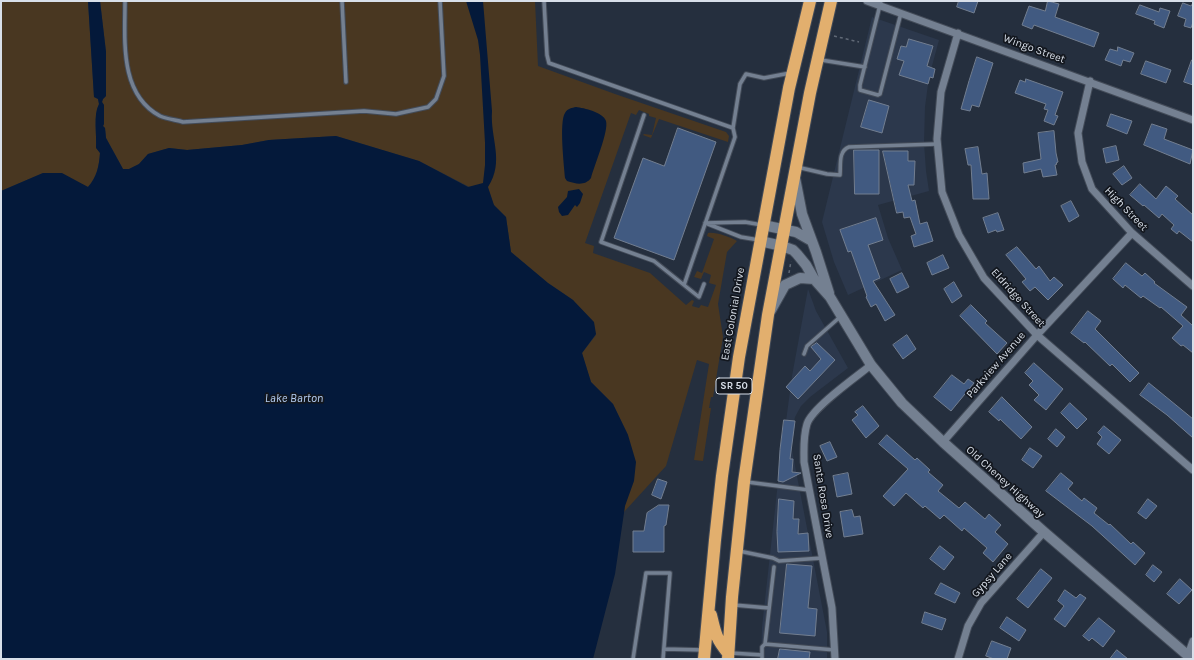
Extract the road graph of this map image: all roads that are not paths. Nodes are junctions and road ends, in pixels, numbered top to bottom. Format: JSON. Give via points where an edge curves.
{"nodes":[{"id":1,"x":125,"y":1,"type":"edge"},
{"id":2,"x":342,"y":1,"type":"edge"},
{"id":3,"x":440,"y":1,"type":"edge"},
{"id":4,"x":544,"y":1,"type":"edge"},
{"id":5,"x":810,"y":1,"type":"edge"},
{"id":6,"x":831,"y":1,"type":"edge"},
{"id":7,"x":867,"y":1,"type":"edge"},
{"id":8,"x":880,"y":3,"type":"edge"},
{"id":9,"x":901,"y":13,"type":"junction"},
{"id":10,"x":958,"y":33,"type":"junction"},
{"id":11,"x":818,"y":59,"type":"junction"},
{"id":12,"x":865,"y":67,"type":"junction"},
{"id":13,"x":793,"y":73,"type":"junction"},
{"id":14,"x":1090,"y":81,"type":"junction"},
{"id":15,"x":346,"y":82,"type":"dead end"},
{"id":16,"x":644,"y":115,"type":"dead end"},
{"id":17,"x":1193,"y":120,"type":"edge"},
{"id":18,"x":733,"y":128,"type":"junction"},
{"id":19,"x":937,"y":144,"type":"junction"},
{"id":20,"x":796,"y":171,"type":"junction"},
{"id":21,"x":705,"y":223,"type":"junction"},
{"id":22,"x":763,"y":225,"type":"junction"},
{"id":23,"x":785,"y":230,"type":"junction"},
{"id":24,"x":1132,"y":233,"type":"junction"},
{"id":25,"x":810,"y":240,"type":"junction"},
{"id":26,"x":760,"y":241,"type":"junction"},
{"id":27,"x":782,"y":246,"type":"junction"},
{"id":28,"x":814,"y":279,"type":"junction"},
{"id":29,"x":704,"y":284,"type":"dead end"},
{"id":30,"x":684,"y":285,"type":"junction"},
{"id":31,"x":1193,"y":286,"type":"edge"},
{"id":32,"x":830,"y":297,"type":"junction"},
{"id":33,"x":768,"y":315,"type":"junction"},
{"id":34,"x":841,"y":316,"type":"junction"},
{"id":35,"x":1037,"y":335,"type":"junction"},
{"id":36,"x":804,"y":354,"type":"dead end"},
{"id":37,"x":871,"y":365,"type":"junction"},
{"id":38,"x":943,"y":442,"type":"junction"},
{"id":39,"x":1193,"y":470,"type":"edge"},
{"id":40,"x":744,"y":482,"type":"junction"},
{"id":41,"x":810,"y":490,"type":"junction"},
{"id":42,"x":1044,"y":532,"type":"junction"},
{"id":43,"x":736,"y":550,"type":"junction"},
{"id":44,"x":822,"y":558,"type":"junction"},
{"id":45,"x":774,"y":567,"type":"dead end"},
{"id":46,"x":709,"y":602,"type":"junction"},
{"id":47,"x":732,"y":605,"type":"junction"},
{"id":48,"x":769,"y":608,"type":"junction"},
{"id":49,"x":1193,"y":641,"type":"edge"},
{"id":50,"x":765,"y":644,"type":"junction"},
{"id":51,"x":664,"y":649,"type":"junction"},
{"id":52,"x":835,"y":650,"type":"junction"},
{"id":53,"x":706,"y":656,"type":"edge"},
{"id":54,"x":728,"y":656,"type":"edge"},
{"id":55,"x":762,"y":657,"type":"edge"},
{"id":56,"x":1190,"y":657,"type":"edge"},
{"id":57,"x":632,"y":659,"type":"edge"},
{"id":58,"x":663,"y":659,"type":"edge"},
{"id":59,"x":835,"y":659,"type":"edge"},
{"id":60,"x":958,"y":659,"type":"edge"}],
"edges":[{"from":1,"to":3,"type":"lane","via":[[126,54],[131,83],[147,107],[160,116],[183,122],[364,111],[396,114],[428,107],[436,99],[444,76]]},
{"from":2,"to":15,"type":"lane"},
{"from":4,"to":18,"type":"lane","via":[[546,55],[549,63]]},
{"from":5,"to":13,"type":"highway","name":"East Colonial Drive","number":"SR 50"},
{"from":6,"to":11,"type":"highway","number":"SR 50"},
{"from":7,"to":8,"type":"street","name":"Wingo Street"},
{"from":8,"to":9,"type":"street","name":"Wingo Street"},
{"from":8,"to":12,"type":"lane"},
{"from":9,"to":10,"type":"street","name":"Wingo Street"},
{"from":9,"to":12,"type":"lane","via":[[880,94],[860,90]]},
{"from":10,"to":14,"type":"street","name":"Wingo Street"},
{"from":10,"to":19,"type":"street","name":"Eldridge Street","via":[[941,92]]},
{"from":11,"to":12,"type":"lane"},
{"from":11,"to":20,"type":"highway","number":"SR 50"},
{"from":13,"to":18,"type":"lane","via":[[764,78],[746,74],[740,84]]},
{"from":13,"to":22,"type":"highway","name":"East Colonial Drive","number":"SR 50"},
{"from":14,"to":17,"type":"street","name":"Wingo Street"},
{"from":14,"to":24,"type":"street","name":"High Street","via":[[1078,133],[1082,162],[1092,189]]},
{"from":16,"to":30,"type":"lane","via":[[600,242],[654,261]]},
{"from":18,"to":21,"type":"lane","via":[[735,137]]},
{"from":19,"to":20,"type":"lane","via":[[849,147],[841,154],[840,175]]},
{"from":19,"to":35,"type":"street","name":"Eldridge Street","via":[[942,192],[959,235],[984,278]]},
{"from":20,"to":23,"type":"highway","number":"SR 50"},
{"from":20,"to":25,"type":"street","name":"Old Cheney Highway","via":[[802,214]]},
{"from":21,"to":22,"type":"lane","via":[[744,222]]},
{"from":21,"to":26,"type":"lane","via":[[741,237]]},
{"from":21,"to":30,"type":"lane"},
{"from":22,"to":23,"type":"street"},
{"from":22,"to":26,"type":"highway","name":"East Colonial Drive","number":"SR 50"},
{"from":23,"to":25,"type":"street","via":[[796,232]]},
{"from":23,"to":27,"type":"highway","number":"SR 50"},
{"from":24,"to":31,"type":"street","name":"High Street"},
{"from":24,"to":35,"type":"street","name":"Parkview Avenue"},
{"from":25,"to":32,"type":"street","name":"Old Cheney Highway"},
{"from":26,"to":27,"type":"street","name":"Old Cheney Highway"},
{"from":26,"to":46,"type":"highway","name":"East Colonial Drive","number":"SR 50","via":[[731,410],[714,540]]},
{"from":27,"to":28,"type":"street","name":"Old Cheney Highway","via":[[797,254]]},
{"from":27,"to":33,"type":"highway","number":"SR 50"},
{"from":28,"to":32,"type":"street","name":"Old Cheney Highway"},
{"from":28,"to":33,"type":"street","via":[[800,278],[785,285]]},
{"from":29,"to":30,"type":"lane","via":[[699,297]]},
{"from":32,"to":34,"type":"street","name":"Old Cheney Highway"},
{"from":33,"to":40,"type":"highway","number":"SR 50"},
{"from":34,"to":36,"type":"lane","via":[[808,346]]},
{"from":34,"to":37,"type":"street","name":"Old Cheney Highway"},
{"from":35,"to":38,"type":"street","name":"Parkview Avenue"},
{"from":35,"to":39,"type":"street","name":"Eldridge Street"},
{"from":37,"to":38,"type":"street","name":"Old Cheney Highway","via":[[902,403]]},
{"from":37,"to":41,"type":"street","name":"Santa Rosa Drive","via":[[816,410],[807,423],[804,462]]},
{"from":38,"to":42,"type":"street","name":"Old Cheney Highway"},
{"from":40,"to":41,"type":"lane"},
{"from":40,"to":43,"type":"highway","number":"SR 50"},
{"from":41,"to":44,"type":"street","name":"Santa Rosa Drive"},
{"from":42,"to":56,"type":"street","name":"Old Cheney Highway"},
{"from":42,"to":60,"type":"street","name":"Gypsy Lane","via":[[981,603],[968,626]]},
{"from":43,"to":44,"type":"lane","via":[[779,561]]},
{"from":43,"to":47,"type":"highway","number":"SR 50"},
{"from":44,"to":52,"type":"street","name":"Santa Rosa Drive","via":[[832,608]]},
{"from":45,"to":48,"type":"lane"},
{"from":46,"to":53,"type":"highway","name":"East Colonial Drive","number":"SR 50"},
{"from":46,"to":54,"type":"highway","via":[[717,637]]},
{"from":47,"to":48,"type":"lane"},
{"from":47,"to":54,"type":"highway","number":"SR 50"},
{"from":48,"to":50,"type":"lane"},
{"from":49,"to":56,"type":"street"},
{"from":50,"to":52,"type":"lane"},
{"from":50,"to":55,"type":"lane","via":[[762,647]]},
{"from":51,"to":53,"type":"lane"},
{"from":51,"to":57,"type":"lane","via":[[670,573],[646,573]]},
{"from":51,"to":58,"type":"lane"},
{"from":52,"to":59,"type":"street","name":"Santa Rosa Drive"},
{"from":54,"to":55,"type":"lane"}]}
